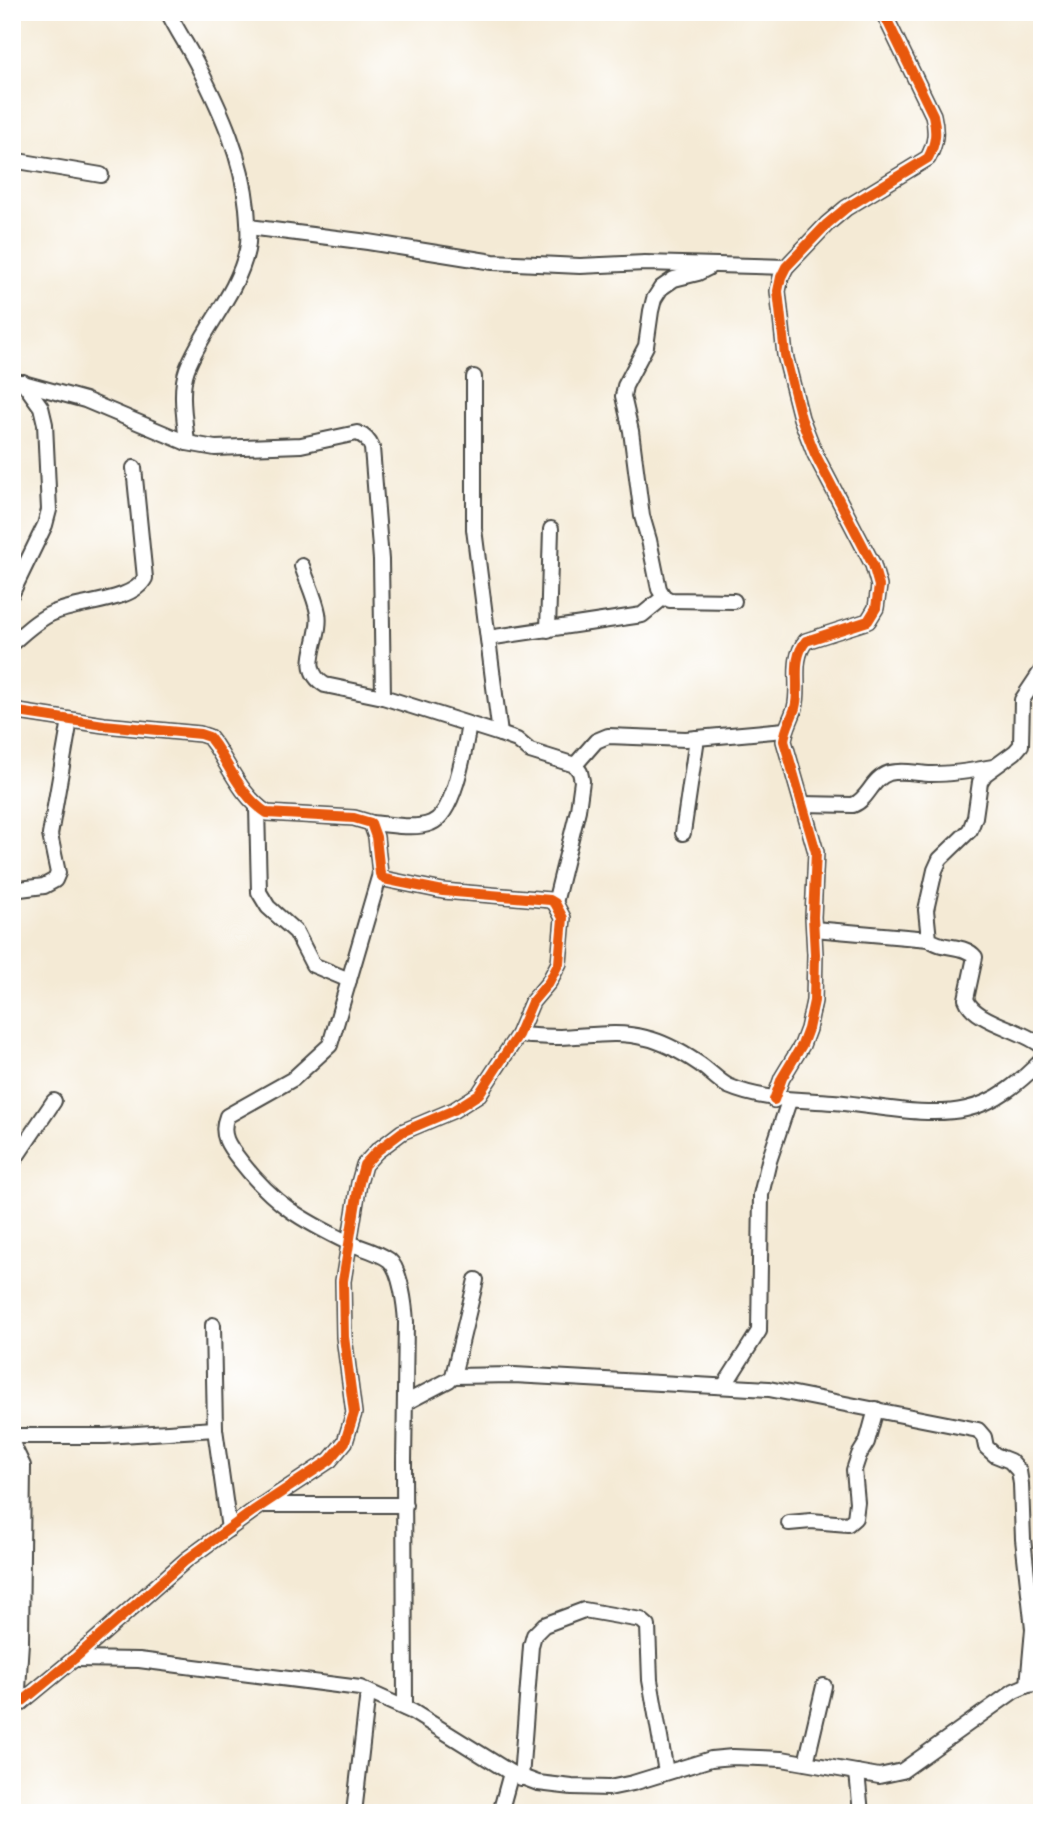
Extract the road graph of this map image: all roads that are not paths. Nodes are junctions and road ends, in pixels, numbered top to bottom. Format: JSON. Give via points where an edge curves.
{"nodes":[{"id":1,"x":168,"y":12,"type":"edge"},
{"id":2,"x":883,"y":12,"type":"edge"},
{"id":3,"x":12,"y":160,"type":"edge"},
{"id":4,"x":102,"y":175,"type":"dead end"},
{"id":5,"x":249,"y":227,"type":"junction"},
{"id":6,"x":711,"y":264,"type":"junction"},
{"id":7,"x":786,"y":267,"type":"junction"},
{"id":8,"x":474,"y":377,"type":"dead end"},
{"id":9,"x":17,"y":381,"type":"edge"},
{"id":10,"x":187,"y":443,"type":"junction"},
{"id":11,"x":134,"y":468,"type":"dead end"},
{"id":12,"x":551,"y":528,"type":"dead end"},
{"id":13,"x":302,"y":566,"type":"dead end"},
{"id":14,"x":12,"y":593,"type":"edge"},
{"id":15,"x":664,"y":597,"type":"junction"},
{"id":16,"x":734,"y":601,"type":"dead end"},
{"id":17,"x":548,"y":630,"type":"junction"},
{"id":18,"x":488,"y":639,"type":"junction"},
{"id":19,"x":12,"y":643,"type":"edge"},
{"id":20,"x":1042,"y":670,"type":"edge"},
{"id":21,"x":383,"y":697,"type":"junction"},
{"id":22,"x":12,"y":711,"type":"edge"},
{"id":23,"x":70,"y":719,"type":"junction"},
{"id":24,"x":469,"y":724,"type":"junction"},
{"id":25,"x":785,"y":730,"type":"junction"},
{"id":26,"x":500,"y":734,"type":"junction"},
{"id":27,"x":697,"y":738,"type":"junction"},
{"id":28,"x":575,"y":765,"type":"junction"},
{"id":29,"x":993,"y":767,"type":"junction"},
{"id":30,"x":802,"y":804,"type":"junction"},
{"id":31,"x":257,"y":807,"type":"junction"},
{"id":32,"x":371,"y":823,"type":"junction"},
{"id":33,"x":683,"y":833,"type":"dead end"},
{"id":34,"x":380,"y":874,"type":"junction"},
{"id":35,"x":12,"y":890,"type":"edge"},
{"id":36,"x":555,"y":903,"type":"junction"},
{"id":37,"x":814,"y":929,"type":"junction"},
{"id":38,"x":929,"y":939,"type":"junction"},
{"id":39,"x":349,"y":980,"type":"junction"},
{"id":40,"x":518,"y":1035,"type":"junction"},
{"id":41,"x":1042,"y":1046,"type":"edge"},
{"id":42,"x":1042,"y":1060,"type":"edge"},
{"id":43,"x":782,"y":1100,"type":"junction"},
{"id":44,"x":54,"y":1101,"type":"dead end"},
{"id":45,"x":12,"y":1163,"type":"edge"},
{"id":46,"x":349,"y":1242,"type":"junction"},
{"id":47,"x":476,"y":1280,"type":"dead end"},
{"id":48,"x":212,"y":1325,"type":"dead end"},
{"id":49,"x":453,"y":1376,"type":"junction"},
{"id":50,"x":724,"y":1386,"type":"junction"},
{"id":51,"x":405,"y":1403,"type":"junction"},
{"id":52,"x":876,"y":1409,"type":"junction"},
{"id":53,"x":215,"y":1429,"type":"junction"},
{"id":54,"x":12,"y":1436,"type":"edge"},
{"id":55,"x":12,"y":1443,"type":"edge"},
{"id":56,"x":264,"y":1504,"type":"junction"},
{"id":57,"x":405,"y":1505,"type":"junction"},
{"id":58,"x":789,"y":1523,"type":"dead end"},
{"id":59,"x":229,"y":1528,"type":"junction"},
{"id":60,"x":1038,"y":1626,"type":"edge"},
{"id":61,"x":74,"y":1659,"type":"junction"},
{"id":62,"x":1035,"y":1684,"type":"edge"},
{"id":63,"x":824,"y":1686,"type":"dead end"},
{"id":64,"x":368,"y":1692,"type":"junction"},
{"id":65,"x":15,"y":1708,"type":"edge"},
{"id":66,"x":405,"y":1708,"type":"junction"},
{"id":67,"x":806,"y":1763,"type":"junction"},
{"id":68,"x":666,"y":1772,"type":"junction"},
{"id":69,"x":857,"y":1772,"type":"junction"},
{"id":70,"x":516,"y":1776,"type":"junction"},
{"id":71,"x":354,"y":1813,"type":"edge"},
{"id":72,"x":500,"y":1813,"type":"edge"},
{"id":73,"x":861,"y":1813,"type":"edge"}],
"edges":[{"from":1,"to":5,"type":"street","via":[[227,127],[245,186]]},
{"from":2,"to":7,"type":"street","via":[[933,115],[934,148],[928,158],[846,208]]},
{"from":3,"to":4,"type":"street"},
{"from":5,"to":6,"type":"street","via":[[493,262]]},
{"from":5,"to":10,"type":"street","via":[[242,265],[186,370]]},
{"from":6,"to":7,"type":"street"},
{"from":6,"to":15,"type":"street","via":[[661,288],[654,299],[646,346],[623,396],[642,516]]},
{"from":7,"to":25,"type":"street","via":[[778,291],[785,355],[801,418],[873,565],[878,586],[876,608],[868,621],[806,642],[799,650],[795,706]]},
{"from":8,"to":18,"type":"street","via":[[474,529]]},
{"from":9,"to":10,"type":"street","via":[[85,400]]},
{"from":9,"to":14,"type":"street","via":[[41,407],[49,510]]},
{"from":10,"to":21,"type":"street","via":[[215,448],[301,445],[357,433],[370,442],[381,560]]},
{"from":11,"to":19,"type":"street","via":[[142,585],[127,594],[52,613]]},
{"from":12,"to":17,"type":"street"},
{"from":13,"to":21,"type":"street","via":[[319,617],[312,674],[325,685]]},
{"from":15,"to":16,"type":"street"},
{"from":15,"to":17,"type":"street","via":[[642,615]]},
{"from":17,"to":18,"type":"street"},
{"from":18,"to":26,"type":"street"},
{"from":20,"to":29,"type":"street","via":[[1022,700],[1021,745]]},
{"from":21,"to":24,"type":"street"},
{"from":22,"to":23,"type":"street"},
{"from":23,"to":31,"type":"street","via":[[209,737]]},
{"from":23,"to":35,"type":"street","via":[[50,835],[58,873],[44,886]]},
{"from":24,"to":26,"type":"street"},
{"from":24,"to":32,"type":"street","via":[[461,771],[436,821],[421,826]]},
{"from":25,"to":27,"type":"street"},
{"from":25,"to":30,"type":"street","via":[[789,765]]},
{"from":26,"to":28,"type":"street","via":[[530,751]]},
{"from":27,"to":28,"type":"street","via":[[608,736],[596,741]]},
{"from":27,"to":33,"type":"street"},
{"from":28,"to":36,"type":"street","via":[[582,781],[578,810]]},
{"from":29,"to":30,"type":"street","via":[[955,774],[891,772],[853,805]]},
{"from":29,"to":38,"type":"street","via":[[980,782],[970,830],[935,870],[926,911]]},
{"from":30,"to":37,"type":"street","via":[[816,852]]},
{"from":31,"to":32,"type":"street","via":[[267,813]]},
{"from":31,"to":39,"type":"street","via":[[257,884],[262,899],[296,932],[313,965]]},
{"from":32,"to":34,"type":"street"},
{"from":34,"to":36,"type":"street","via":[[390,881],[443,891]]},
{"from":34,"to":39,"type":"street"},
{"from":36,"to":40,"type":"street","via":[[563,918],[559,963],[532,1002]]},
{"from":37,"to":38,"type":"street"},
{"from":37,"to":43,"type":"street","via":[[814,1001],[802,1045],[782,1078]]},
{"from":38,"to":41,"type":"street","via":[[975,957],[966,999],[973,1012]]},
{"from":39,"to":46,"type":"street","via":[[330,1045],[304,1072],[234,1110],[223,1124],[231,1150],[275,1200]]},
{"from":40,"to":43,"type":"street","via":[[646,1038],[681,1053],[727,1085]]},
{"from":40,"to":46,"type":"street","via":[[479,1094],[402,1132],[370,1158],[359,1183]]},
{"from":42,"to":43,"type":"street","via":[[1013,1087],[966,1109],[892,1109]]},
{"from":43,"to":50,"type":"street","via":[[761,1195],[759,1331]]},
{"from":44,"to":45,"type":"street"},
{"from":46,"to":51,"type":"street","via":[[387,1259],[396,1272],[405,1303]]},
{"from":46,"to":56,"type":"street","via":[[343,1310],[354,1413],[350,1430],[330,1460]]},
{"from":47,"to":49,"type":"street"},
{"from":48,"to":53,"type":"street"},
{"from":49,"to":50,"type":"street"},
{"from":49,"to":51,"type":"street"},
{"from":50,"to":52,"type":"street","via":[[769,1389]]},
{"from":51,"to":57,"type":"street"},
{"from":52,"to":58,"type":"street","via":[[854,1470],[855,1518],[848,1524]]},
{"from":52,"to":60,"type":"street","via":[[978,1430],[986,1447],[1018,1471],[1023,1539]]},
{"from":53,"to":54,"type":"street"},
{"from":53,"to":59,"type":"street"},
{"from":55,"to":65,"type":"street","via":[[23,1466],[21,1642]]},
{"from":56,"to":57,"type":"street"},
{"from":56,"to":59,"type":"street"},
{"from":57,"to":66,"type":"street"},
{"from":59,"to":61,"type":"street"},
{"from":60,"to":62,"type":"street"},
{"from":61,"to":64,"type":"street","via":[[139,1660],[333,1683]]},
{"from":61,"to":65,"type":"street"},
{"from":62,"to":69,"type":"street","via":[[1014,1691],[902,1771],[879,1776]]},
{"from":63,"to":67,"type":"street"},
{"from":64,"to":66,"type":"street"},
{"from":64,"to":71,"type":"street"},
{"from":66,"to":70,"type":"street"},
{"from":67,"to":68,"type":"street","via":[[733,1757]]},
{"from":67,"to":69,"type":"street"},
{"from":68,"to":70,"type":"street","via":[[609,1788],[572,1787]]},
{"from":68,"to":70,"type":"street","via":[[650,1680],[648,1626],[641,1620],[584,1610],[544,1625],[534,1635]]},
{"from":69,"to":73,"type":"street"},
{"from":70,"to":72,"type":"street"}]}
